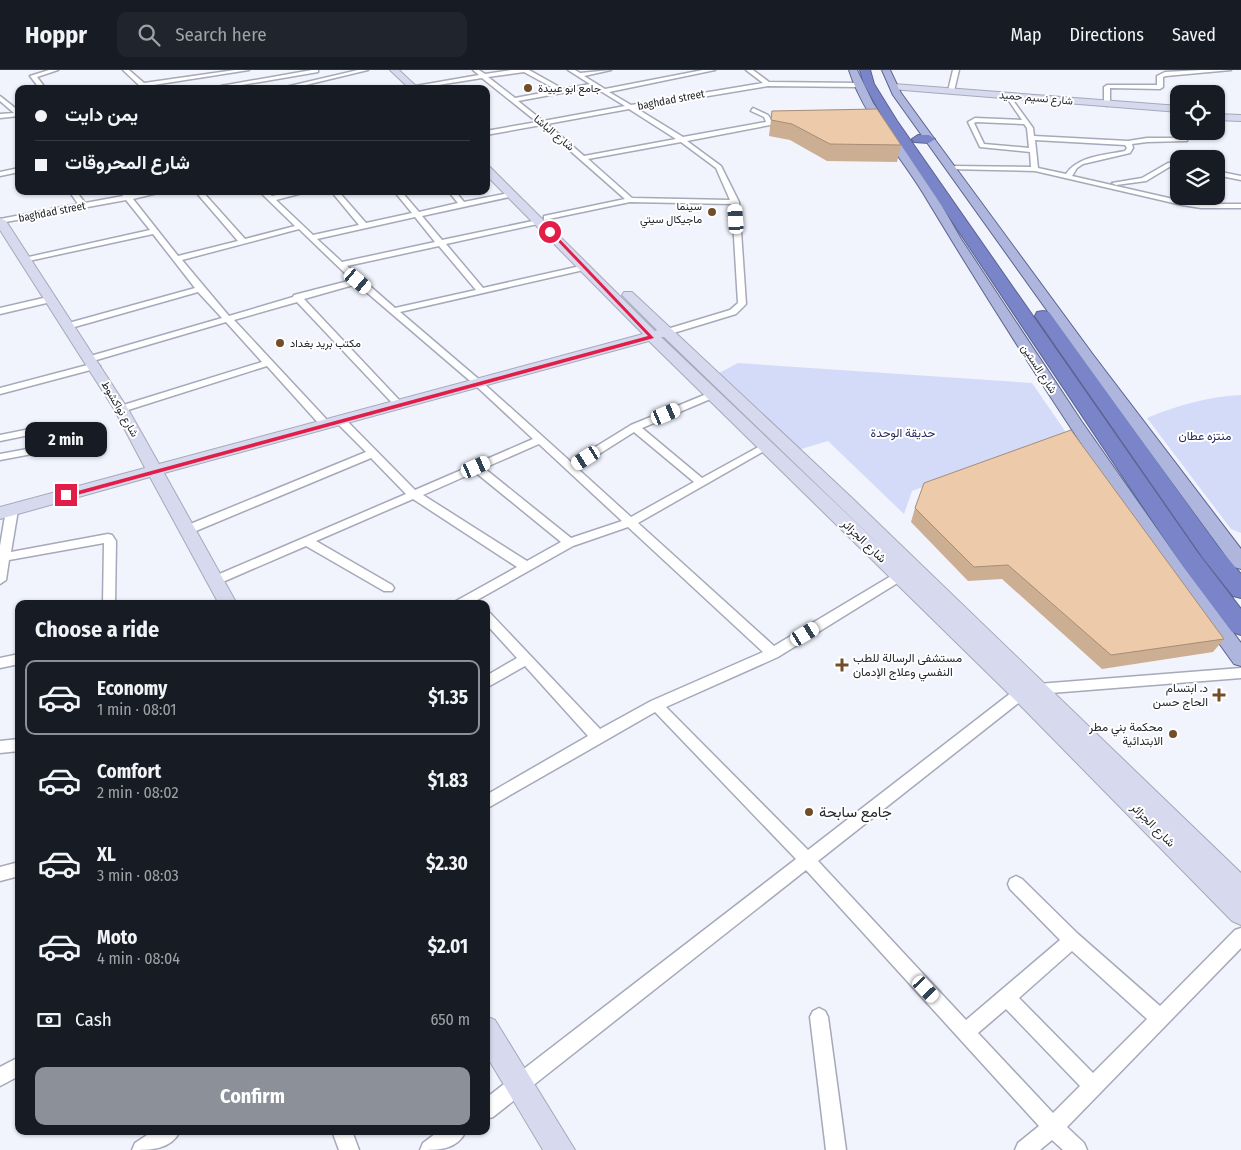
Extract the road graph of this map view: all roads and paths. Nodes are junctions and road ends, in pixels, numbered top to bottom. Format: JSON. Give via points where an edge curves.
{"nodes":[{"id":1,"x":55,"y":70,"type":"edge"},
{"id":2,"x":126,"y":70,"type":"edge"},
{"id":3,"x":246,"y":70,"type":"edge"},
{"id":4,"x":365,"y":70,"type":"edge"},
{"id":5,"x":383,"y":70,"type":"edge"},
{"id":6,"x":394,"y":70,"type":"edge"},
{"id":7,"x":476,"y":70,"type":"edge"},
{"id":8,"x":524,"y":70,"type":"edge"},
{"id":9,"x":571,"y":70,"type":"edge"},
{"id":10,"x":608,"y":70,"type":"edge"},
{"id":11,"x":712,"y":70,"type":"edge"},
{"id":12,"x":749,"y":70,"type":"edge"},
{"id":13,"x":853,"y":70,"type":"edge"},
{"id":14,"x":876,"y":70,"type":"edge"},
{"id":15,"x":886,"y":70,"type":"edge"},
{"id":16,"x":956,"y":70,"type":"edge"},
{"id":17,"x":1228,"y":70,"type":"edge"},
{"id":18,"x":312,"y":71,"type":"edge"},
{"id":19,"x":693,"y":72,"type":"edge"},
{"id":20,"x":578,"y":75,"type":"junction"},
{"id":21,"x":204,"y":76,"type":"junction"},
{"id":22,"x":484,"y":76,"type":"junction"},
{"id":23,"x":861,"y":78,"type":"edge"},
{"id":24,"x":666,"y":79,"type":"junction"},
{"id":25,"x":320,"y":80,"type":"junction"},
{"id":26,"x":672,"y":83,"type":"dead end"},
{"id":27,"x":768,"y":84,"type":"junction"},
{"id":28,"x":39,"y":85,"type":"edge"},
{"id":29,"x":143,"y":85,"type":"edge"},
{"id":30,"x":156,"y":85,"type":"edge"},
{"id":31,"x":223,"y":85,"type":"edge"},
{"id":32,"x":238,"y":85,"type":"edge"},
{"id":33,"x":298,"y":85,"type":"edge"},
{"id":34,"x":399,"y":85,"type":"edge"},
{"id":35,"x":411,"y":85,"type":"edge"},
{"id":36,"x":432,"y":85,"type":"edge"},
{"id":37,"x":595,"y":86,"type":"junction"},
{"id":38,"x":895,"y":90,"type":"junction"},
{"id":39,"x":562,"y":91,"type":"junction"},
{"id":40,"x":603,"y":91,"type":"junction"},
{"id":41,"x":951,"y":91,"type":"junction"},
{"id":42,"x":686,"y":92,"type":"dead end"},
{"id":43,"x":693,"y":96,"type":"junction"},
{"id":44,"x":0,"y":98,"type":"edge"},
{"id":45,"x":514,"y":100,"type":"junction"},
{"id":46,"x":1012,"y":101,"type":"junction"},
{"id":47,"x":1107,"y":106,"type":"junction"},
{"id":48,"x":629,"y":108,"type":"junction"},
{"id":49,"x":753,"y":110,"type":"dead end"},
{"id":50,"x":15,"y":111,"type":"edge"},
{"id":51,"x":1225,"y":112,"type":"edge"},
{"id":52,"x":1170,"y":113,"type":"edge"},
{"id":53,"x":1241,"y":113,"type":"edge"},
{"id":54,"x":15,"y":114,"type":"edge"},
{"id":55,"x":0,"y":116,"type":"edge"},
{"id":56,"x":1225,"y":117,"type":"edge"},
{"id":57,"x":1241,"y":118,"type":"edge"},
{"id":58,"x":1026,"y":122,"type":"junction"},
{"id":59,"x":770,"y":123,"type":"junction"},
{"id":60,"x":798,"y":123,"type":"edge"},
{"id":61,"x":543,"y":124,"type":"junction"},
{"id":62,"x":490,"y":133,"type":"edge"},
{"id":63,"x":1032,"y":138,"type":"junction"},
{"id":64,"x":680,"y":139,"type":"junction"},
{"id":65,"x":1170,"y":140,"type":"edge"},
{"id":66,"x":1128,"y":143,"type":"junction"},
{"id":67,"x":916,"y":147,"type":"junction"},
{"id":68,"x":1034,"y":150,"type":"junction"},
{"id":69,"x":584,"y":158,"type":"junction"},
{"id":70,"x":490,"y":163,"type":"edge"},
{"id":71,"x":1170,"y":164,"type":"edge"},
{"id":72,"x":950,"y":168,"type":"junction"},
{"id":73,"x":1035,"y":169,"type":"junction"},
{"id":74,"x":15,"y":171,"type":"edge"},
{"id":75,"x":490,"y":173,"type":"edge"},
{"id":76,"x":0,"y":174,"type":"edge"},
{"id":77,"x":1069,"y":175,"type":"junction"},
{"id":78,"x":1225,"y":175,"type":"edge"},
{"id":79,"x":1241,"y":178,"type":"edge"},
{"id":80,"x":1098,"y":183,"type":"junction"},
{"id":81,"x":511,"y":194,"type":"junction"},
{"id":82,"x":75,"y":195,"type":"edge"},
{"id":83,"x":122,"y":195,"type":"edge"},
{"id":84,"x":126,"y":195,"type":"edge"},
{"id":85,"x":202,"y":195,"type":"edge"},
{"id":86,"x":266,"y":195,"type":"edge"},
{"id":87,"x":288,"y":195,"type":"edge"},
{"id":88,"x":337,"y":195,"type":"edge"},
{"id":89,"x":400,"y":195,"type":"edge"},
{"id":90,"x":454,"y":195,"type":"edge"},
{"id":91,"x":269,"y":199,"type":"junction"},
{"id":92,"x":630,"y":200,"type":"junction"},
{"id":93,"x":735,"y":202,"type":"junction"},
{"id":94,"x":462,"y":205,"type":"junction"},
{"id":95,"x":83,"y":206,"type":"junction"},
{"id":96,"x":1241,"y":206,"type":"edge"},
{"id":97,"x":418,"y":215,"type":"junction"},
{"id":98,"x":543,"y":219,"type":"junction"},
{"id":99,"x":0,"y":221,"type":"edge"},
{"id":100,"x":364,"y":226,"type":"junction"},
{"id":101,"x":299,"y":227,"type":"junction"},
{"id":102,"x":156,"y":231,"type":"junction"},
{"id":103,"x":310,"y":238,"type":"junction"},
{"id":104,"x":441,"y":241,"type":"junction"},
{"id":105,"x":244,"y":242,"type":"junction"},
{"id":106,"x":177,"y":259,"type":"junction"},
{"id":107,"x":27,"y":260,"type":"junction"},
{"id":108,"x":340,"y":265,"type":"junction"},
{"id":109,"x":585,"y":267,"type":"junction"},
{"id":110,"x":358,"y":281,"type":"junction"},
{"id":111,"x":200,"y":289,"type":"junction"},
{"id":112,"x":481,"y":291,"type":"junction"},
{"id":113,"x":297,"y":297,"type":"junction"},
{"id":114,"x":52,"y":299,"type":"junction"},
{"id":115,"x":1016,"y":303,"type":"junction"},
{"id":116,"x":1034,"y":304,"type":"junction"},
{"id":117,"x":0,"y":311,"type":"edge"},
{"id":118,"x":395,"y":311,"type":"junction"},
{"id":119,"x":228,"y":318,"type":"junction"},
{"id":120,"x":68,"y":326,"type":"junction"},
{"id":121,"x":659,"y":334,"type":"junction"},
{"id":122,"x":1081,"y":359,"type":"junction"},
{"id":123,"x":93,"y":362,"type":"junction"},
{"id":124,"x":268,"y":363,"type":"junction"},
{"id":125,"x":479,"y":384,"type":"junction"},
{"id":126,"x":0,"y":391,"type":"edge"},
{"id":127,"x":712,"y":395,"type":"junction"},
{"id":128,"x":399,"y":405,"type":"junction"},
{"id":129,"x":121,"y":410,"type":"junction"},
{"id":130,"x":332,"y":422,"type":"junction"},
{"id":131,"x":1074,"y":423,"type":"junction"},
{"id":132,"x":1097,"y":424,"type":"junction"},
{"id":133,"x":635,"y":427,"type":"junction"},
{"id":134,"x":30,"y":432,"type":"dead end"},
{"id":135,"x":0,"y":438,"type":"edge"},
{"id":136,"x":538,"y":440,"type":"junction"},
{"id":137,"x":76,"y":443,"type":"dead end"},
{"id":138,"x":766,"y":447,"type":"junction"},
{"id":139,"x":373,"y":453,"type":"junction"},
{"id":140,"x":0,"y":458,"type":"edge"},
{"id":141,"x":476,"y":467,"type":"junction"},
{"id":142,"x":570,"y":468,"type":"junction"},
{"id":143,"x":156,"y":471,"type":"junction"},
{"id":144,"x":700,"y":482,"type":"junction"},
{"id":145,"x":413,"y":494,"type":"junction"},
{"id":146,"x":837,"y":505,"type":"junction"},
{"id":147,"x":6,"y":511,"type":"edge"},
{"id":148,"x":629,"y":523,"type":"junction"},
{"id":149,"x":187,"y":530,"type":"junction"},
{"id":150,"x":308,"y":542,"type":"junction"},
{"id":151,"x":569,"y":543,"type":"junction"},
{"id":152,"x":1238,"y":554,"type":"edge"},
{"id":153,"x":3,"y":557,"type":"junction"},
{"id":154,"x":527,"y":567,"type":"junction"},
{"id":155,"x":900,"y":576,"type":"junction"},
{"id":156,"x":0,"y":580,"type":"edge"},
{"id":157,"x":214,"y":581,"type":"junction"},
{"id":158,"x":388,"y":588,"type":"dead end"},
{"id":159,"x":1241,"y":590,"type":"edge"},
{"id":160,"x":108,"y":600,"type":"edge"},
{"id":161,"x":226,"y":600,"type":"edge"},
{"id":162,"x":471,"y":600,"type":"edge"},
{"id":163,"x":490,"y":620,"type":"edge"},
{"id":164,"x":1241,"y":626,"type":"edge"},
{"id":165,"x":773,"y":653,"type":"junction"},
{"id":166,"x":1241,"y":658,"type":"edge"},
{"id":167,"x":526,"y":659,"type":"junction"},
{"id":168,"x":15,"y":660,"type":"edge"},
{"id":169,"x":0,"y":663,"type":"edge"},
{"id":170,"x":1241,"y":673,"type":"edge"},
{"id":171,"x":490,"y":680,"type":"edge"},
{"id":172,"x":1030,"y":691,"type":"junction"},
{"id":173,"x":656,"y":706,"type":"junction"},
{"id":174,"x":598,"y":737,"type":"junction"},
{"id":175,"x":15,"y":745,"type":"edge"},
{"id":176,"x":0,"y":747,"type":"edge"},
{"id":177,"x":490,"y":801,"type":"edge"},
{"id":178,"x":806,"y":859,"type":"junction"},
{"id":179,"x":15,"y":870,"type":"edge"},
{"id":180,"x":0,"y":874,"type":"edge"},
{"id":181,"x":1016,"y":884,"type":"dead end"},
{"id":182,"x":1241,"y":889,"type":"edge"},
{"id":183,"x":1241,"y":913,"type":"edge"},
{"id":184,"x":1241,"y":936,"type":"edge"},
{"id":185,"x":1072,"y":940,"type":"junction"},
{"id":186,"x":1006,"y":997,"type":"junction"},
{"id":187,"x":819,"y":1017,"type":"dead end"},
{"id":188,"x":1160,"y":1018,"type":"junction"},
{"id":189,"x":966,"y":1032,"type":"junction"},
{"id":190,"x":490,"y":1035,"type":"edge"},
{"id":191,"x":15,"y":1068,"type":"edge"},
{"id":192,"x":0,"y":1077,"type":"edge"},
{"id":193,"x":520,"y":1085,"type":"junction"},
{"id":194,"x":1093,"y":1086,"type":"junction"},
{"id":195,"x":490,"y":1107,"type":"edge"},
{"id":196,"x":1053,"y":1127,"type":"junction"},
{"id":197,"x":164,"y":1135,"type":"edge"},
{"id":198,"x":343,"y":1135,"type":"edge"},
{"id":199,"x":451,"y":1135,"type":"edge"},
{"id":200,"x":142,"y":1150,"type":"edge"},
{"id":201,"x":349,"y":1150,"type":"edge"},
{"id":202,"x":430,"y":1150,"type":"edge"},
{"id":203,"x":560,"y":1150,"type":"edge"},
{"id":204,"x":836,"y":1150,"type":"edge"},
{"id":205,"x":1025,"y":1150,"type":"edge"},
{"id":206,"x":1077,"y":1150,"type":"edge"}],
"edges":[{"from":1,"to":28,"type":"street","via":[[33,76]]},
{"from":2,"to":29,"type":"street"},
{"from":3,"to":21,"type":"street"},
{"from":4,"to":25,"type":"street"},
{"from":5,"to":34,"type":"main road"},
{"from":6,"to":35,"type":"main road"},
{"from":7,"to":22,"type":"street","name":"شارع الباشا"},
{"from":8,"to":22,"type":"street"},
{"from":8,"to":39,"type":"street"},
{"from":9,"to":20,"type":"street"},
{"from":10,"to":20,"type":"street"},
{"from":11,"to":19,"type":"street"},
{"from":12,"to":27,"type":"street"},
{"from":13,"to":23,"type":"main road","name":"شارع الستين"},
{"from":14,"to":67,"type":"highway","name":"شارع الستين"},
{"from":15,"to":38,"type":"main road","name":"شارع الستين"},
{"from":16,"to":41,"type":"street"},
{"from":17,"to":47,"type":"street","via":[[1165,74],[1160,76],[1160,87],[1109,86]]},
{"from":18,"to":25,"type":"street"},
{"from":18,"to":32,"type":"street"},
{"from":19,"to":24,"type":"street"},
{"from":20,"to":37,"type":"street"},
{"from":21,"to":30,"type":"street"},
{"from":21,"to":31,"type":"street"},
{"from":22,"to":36,"type":"street"},
{"from":22,"to":45,"type":"street","name":"شارع الباشا"},
{"from":23,"to":27,"type":"street","name":"baghdad street"},
{"from":23,"to":67,"type":"highway","name":"شارع الستين","via":[[869,84]]},
{"from":23,"to":67,"type":"main road","name":"شارع الستين","via":[[876,122]]},
{"from":24,"to":26,"type":"street"},
{"from":24,"to":40,"type":"street"},
{"from":25,"to":33,"type":"street"},
{"from":27,"to":43,"type":"street","name":"baghdad street"},
{"from":37,"to":39,"type":"street"},
{"from":37,"to":40,"type":"street"},
{"from":38,"to":41,"type":"main road","name":"شارع نسيم حميد"},
{"from":38,"to":46,"type":"main road","name":"شارع نسيم حميد"},
{"from":38,"to":67,"type":"main road","name":"شارع الستين"},
{"from":39,"to":45,"type":"street"},
{"from":40,"to":48,"type":"street"},
{"from":41,"to":47,"type":"main road","name":"شارع نسيم حميد"},
{"from":42,"to":43,"type":"street"},
{"from":43,"to":48,"type":"street","name":"baghdad street"},
{"from":44,"to":50,"type":"street"},
{"from":45,"to":61,"type":"street","name":"شارع الباشا"},
{"from":46,"to":47,"type":"main road","name":"شارع نسيم حميد"},
{"from":46,"to":58,"type":"street"},
{"from":47,"to":52,"type":"main road","name":"شارع نسيم حميد"},
{"from":48,"to":61,"type":"street","name":"baghdad street"},
{"from":48,"to":64,"type":"street"},
{"from":49,"to":59,"type":"street","via":[[766,116]]},
{"from":51,"to":53,"type":"main road"},
{"from":54,"to":55,"type":"street"},
{"from":56,"to":57,"type":"main road"},
{"from":58,"to":63,"type":"street"},
{"from":58,"to":68,"type":"street","via":[[971,122],[982,146]]},
{"from":59,"to":60,"type":"street"},
{"from":59,"to":64,"type":"street"},
{"from":61,"to":62,"type":"street","name":"baghdad street"},
{"from":61,"to":69,"type":"street","name":"شارع الباشا"},
{"from":63,"to":66,"type":"street"},
{"from":63,"to":68,"type":"street"},
{"from":64,"to":69,"type":"street"},
{"from":64,"to":93,"type":"street","via":[[719,167]]},
{"from":65,"to":66,"type":"street"},
{"from":66,"to":77,"type":"street","via":[[1128,152],[1076,165]]},
{"from":67,"to":72,"type":"main road","name":"شارع الستين"},
{"from":67,"to":115,"type":"highway","name":"شارع الستين"},
{"from":67,"to":116,"type":"highway","name":"شارع الستين"},
{"from":67,"to":131,"type":"main road","name":"شارع الستين"},
{"from":68,"to":73,"type":"street"},
{"from":69,"to":92,"type":"street","name":"شارع الباشا"},
{"from":70,"to":98,"type":"main road","name":"شارع الجزائر"},
{"from":71,"to":80,"type":"street","via":[[1144,180]]},
{"from":72,"to":73,"type":"street"},
{"from":72,"to":122,"type":"main road","name":"شارع الستين"},
{"from":73,"to":77,"type":"street"},
{"from":74,"to":76,"type":"street"},
{"from":75,"to":81,"type":"main road","name":"شارع الجزائر"},
{"from":77,"to":80,"type":"street"},
{"from":78,"to":79,"type":"street"},
{"from":80,"to":96,"type":"street","via":[[1182,203]]},
{"from":81,"to":94,"type":"street"},
{"from":81,"to":98,"type":"main road","name":"شارع الجزائر"},
{"from":82,"to":95,"type":"street"},
{"from":83,"to":95,"type":"street","name":"baghdad street"},
{"from":84,"to":102,"type":"street"},
{"from":85,"to":105,"type":"street"},
{"from":86,"to":91,"type":"street"},
{"from":87,"to":91,"type":"street"},
{"from":88,"to":100,"type":"street"},
{"from":89,"to":97,"type":"street"},
{"from":90,"to":94,"type":"street"},
{"from":91,"to":101,"type":"street"},
{"from":92,"to":93,"type":"street"},
{"from":92,"to":98,"type":"street"},
{"from":93,"to":121,"type":"street","via":[[742,304],[733,312]]},
{"from":94,"to":97,"type":"street"},
{"from":95,"to":99,"type":"street","name":"baghdad street"},
{"from":97,"to":100,"type":"street"},
{"from":97,"to":104,"type":"street"},
{"from":98,"to":104,"type":"street"},
{"from":98,"to":109,"type":"main road","name":"شارع الجزائر"},
{"from":98,"to":121,"type":"main road","name":"شارع الجزائر"},
{"from":99,"to":107,"type":"main road","name":"شارع نواكشوط"},
{"from":100,"to":103,"type":"street"},
{"from":101,"to":103,"type":"street"},
{"from":101,"to":105,"type":"street"},
{"from":102,"to":106,"type":"street"},
{"from":102,"to":107,"type":"street"},
{"from":103,"to":108,"type":"street"},
{"from":104,"to":108,"type":"street"},
{"from":104,"to":112,"type":"street"},
{"from":105,"to":106,"type":"street"},
{"from":106,"to":111,"type":"street"},
{"from":107,"to":114,"type":"main road","name":"شارع نواكشوط"},
{"from":108,"to":110,"type":"street"},
{"from":109,"to":112,"type":"street"},
{"from":109,"to":121,"type":"main road","name":"شارع الجزائر"},
{"from":110,"to":113,"type":"street"},
{"from":110,"to":118,"type":"street"},
{"from":111,"to":119,"type":"street"},
{"from":111,"to":120,"type":"street"},
{"from":112,"to":118,"type":"street"},
{"from":113,"to":119,"type":"street"},
{"from":113,"to":128,"type":"street"},
{"from":114,"to":117,"type":"street"},
{"from":114,"to":120,"type":"main road","name":"شارع نواكشوط"},
{"from":115,"to":116,"type":"highway"},
{"from":115,"to":132,"type":"highway","name":"شارع الستين"},
{"from":116,"to":122,"type":"highway","name":"شارع الستين"},
{"from":118,"to":125,"type":"street"},
{"from":119,"to":123,"type":"street"},
{"from":119,"to":124,"type":"street"},
{"from":120,"to":123,"type":"main road","name":"شارع نواكشوط"},
{"from":121,"to":125,"type":"main road"},
{"from":121,"to":127,"type":"main road","name":"شارع الجزائر"},
{"from":121,"to":146,"type":"main road","name":"شارع الجزائر"},
{"from":122,"to":152,"type":"main road","name":"شارع الستين"},
{"from":122,"to":159,"type":"highway","name":"شارع الستين","via":[[1212,553]]},
{"from":123,"to":126,"type":"street"},
{"from":123,"to":129,"type":"main road","name":"شارع نواكشوط"},
{"from":124,"to":129,"type":"street"},
{"from":124,"to":130,"type":"street"},
{"from":125,"to":128,"type":"main road"},
{"from":125,"to":136,"type":"street"},
{"from":127,"to":133,"type":"street"},
{"from":127,"to":138,"type":"main road","name":"شارع الجزائر"},
{"from":128,"to":130,"type":"main road"},
{"from":129,"to":143,"type":"main road","name":"شارع نواكشوط"},
{"from":130,"to":139,"type":"street"},
{"from":130,"to":143,"type":"main road"},
{"from":131,"to":132,"type":"highway"},
{"from":131,"to":166,"type":"main road","name":"شارع الستين","via":[[1171,564]]},
{"from":132,"to":164,"type":"highway","name":"شارع الستين","via":[[1190,559]]},
{"from":133,"to":142,"type":"street"},
{"from":133,"to":144,"type":"street"},
{"from":134,"to":135,"type":"street"},
{"from":136,"to":141,"type":"street"},
{"from":136,"to":142,"type":"street"},
{"from":137,"to":140,"type":"street"},
{"from":138,"to":144,"type":"street"},
{"from":138,"to":146,"type":"main road","name":"شارع الجزائر"},
{"from":139,"to":145,"type":"street"},
{"from":139,"to":149,"type":"street"},
{"from":141,"to":145,"type":"street"},
{"from":141,"to":151,"type":"street"},
{"from":142,"to":148,"type":"street"},
{"from":143,"to":147,"type":"main road"},
{"from":143,"to":149,"type":"main road","name":"شارع نواكشوط"},
{"from":144,"to":148,"type":"street"},
{"from":145,"to":150,"type":"street"},
{"from":145,"to":154,"type":"street"},
{"from":146,"to":155,"type":"main road","name":"شارع الجزائر"},
{"from":146,"to":172,"type":"main road","name":"شارع الجزائر"},
{"from":147,"to":153,"type":"street"},
{"from":148,"to":151,"type":"street"},
{"from":148,"to":165,"type":"street"},
{"from":149,"to":157,"type":"main road","name":"شارع نواكشوط"},
{"from":150,"to":157,"type":"street"},
{"from":150,"to":158,"type":"street"},
{"from":151,"to":154,"type":"street"},
{"from":153,"to":156,"type":"street"},
{"from":153,"to":160,"type":"street","via":[[108,538]]},
{"from":154,"to":162,"type":"street"},
{"from":155,"to":165,"type":"street"},
{"from":155,"to":172,"type":"main road","name":"شارع الجزائر"},
{"from":157,"to":161,"type":"main road","name":"شارع نواكشوط"},
{"from":163,"to":167,"type":"street"},
{"from":165,"to":173,"type":"street"},
{"from":167,"to":171,"type":"street"},
{"from":167,"to":174,"type":"street"},
{"from":168,"to":169,"type":"street"},
{"from":170,"to":172,"type":"street"},
{"from":172,"to":178,"type":"street"},
{"from":172,"to":182,"type":"main road","name":"شارع الجزائر"},
{"from":172,"to":183,"type":"main road","name":"شارع الجزائر"},
{"from":173,"to":174,"type":"street"},
{"from":173,"to":178,"type":"street"},
{"from":174,"to":177,"type":"street"},
{"from":175,"to":176,"type":"street"},
{"from":178,"to":189,"type":"street"},
{"from":178,"to":193,"type":"street"},
{"from":179,"to":180,"type":"street"},
{"from":181,"to":185,"type":"street"},
{"from":184,"to":188,"type":"street"},
{"from":185,"to":186,"type":"street"},
{"from":185,"to":188,"type":"street"},
{"from":186,"to":189,"type":"street"},
{"from":186,"to":194,"type":"street"},
{"from":187,"to":204,"type":"street"},
{"from":188,"to":194,"type":"street"},
{"from":189,"to":196,"type":"street"},
{"from":190,"to":193,"type":"street"},
{"from":191,"to":192,"type":"street"},
{"from":193,"to":195,"type":"street"},
{"from":193,"to":203,"type":"street"},
{"from":194,"to":196,"type":"street"},
{"from":196,"to":205,"type":"street"},
{"from":196,"to":206,"type":"street"},
{"from":197,"to":200,"type":"street"},
{"from":198,"to":201,"type":"street"},
{"from":199,"to":202,"type":"street"}]}
